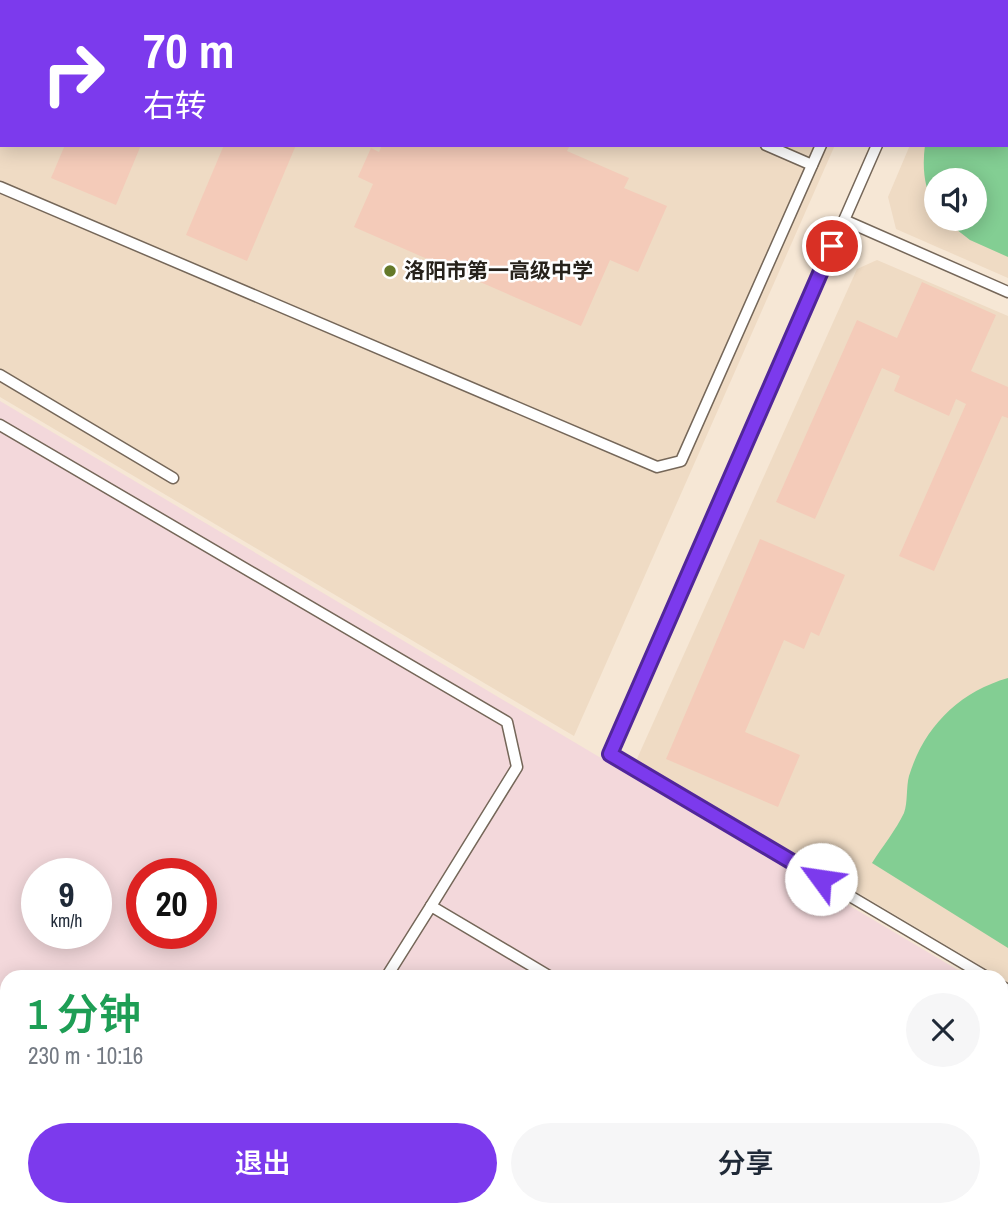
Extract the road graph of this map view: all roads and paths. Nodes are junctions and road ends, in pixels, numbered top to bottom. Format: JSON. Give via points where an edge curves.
{"nodes":[{"id":1,"x":771,"y":147,"type":"edge"},
{"id":2,"x":820,"y":147,"type":"edge"},
{"id":3,"x":876,"y":147,"type":"edge"},
{"id":4,"x":812,"y":165,"type":"junction"},
{"id":5,"x":0,"y":187,"type":"edge"},
{"id":6,"x":844,"y":220,"type":"junction"},
{"id":7,"x":1008,"y":292,"type":"edge"},
{"id":8,"x":0,"y":375,"type":"edge"},
{"id":9,"x":0,"y":425,"type":"edge"},
{"id":10,"x":173,"y":478,"type":"dead end"},
{"id":11,"x":431,"y":906,"type":"junction"},
{"id":12,"x":391,"y":970,"type":"edge"},
{"id":13,"x":540,"y":970,"type":"edge"},
{"id":14,"x":975,"y":970,"type":"edge"}],
"edges":[{"from":1,"to":4,"type":"lane"},
{"from":2,"to":4,"type":"lane"},
{"from":3,"to":6,"type":"lane"},
{"from":4,"to":5,"type":"lane","via":[[681,461],[657,467]]},
{"from":6,"to":7,"type":"lane"},
{"from":6,"to":14,"type":"lane","via":[[610,754]]},
{"from":8,"to":10,"type":"lane"},
{"from":9,"to":11,"type":"lane","via":[[507,722],[517,767]]},
{"from":11,"to":12,"type":"lane"},
{"from":11,"to":13,"type":"lane"}]}
